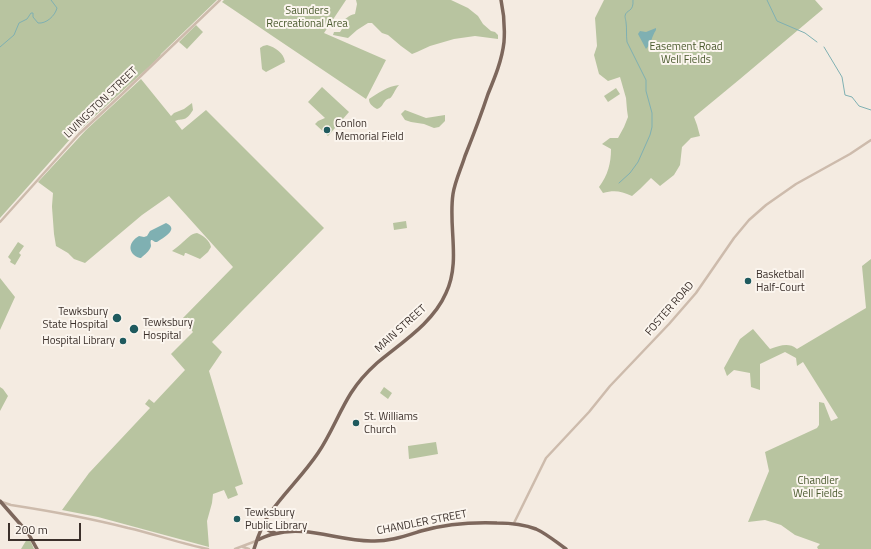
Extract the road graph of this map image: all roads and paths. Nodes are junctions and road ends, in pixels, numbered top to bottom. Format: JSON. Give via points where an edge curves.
{"nodes":[{"id":1,"x":220,"y":0,"type":"edge"},
{"id":2,"x":501,"y":0,"type":"edge"},
{"id":3,"x":871,"y":140,"type":"edge"},
{"id":4,"x":0,"y":222,"type":"edge"},
{"id":5,"x":0,"y":501,"type":"edge"},
{"id":6,"x":266,"y":520,"type":"junction"},
{"id":7,"x":514,"y":523,"type":"junction"},
{"id":8,"x":275,"y":533,"type":"junction"},
{"id":9,"x":257,"y":540,"type":"junction"},
{"id":10,"x":243,"y":546,"type":"junction"},
{"id":11,"x":37,"y":549,"type":"edge"},
{"id":12,"x":208,"y":549,"type":"edge"},
{"id":13,"x":235,"y":549,"type":"edge"},
{"id":14,"x":249,"y":549,"type":"edge"},
{"id":15,"x":254,"y":549,"type":"edge"},
{"id":16,"x":566,"y":549,"type":"edge"}],
"edges":[{"from":1,"to":4,"type":"street","name":"LIVINGSTON STREET","via":[[78,135]]},
{"from":2,"to":6,"type":"main road","name":"MAIN STREET","via":[[504,21],[503,50],[454,189],[454,268],[446,293],[428,320],[369,370],[356,385],[318,453]]},
{"from":3,"to":7,"type":"street","name":"FOSTER ROAD","via":[[796,184],[749,220],[696,292],[546,458]]},
{"from":5,"to":11,"type":"main road","via":[[28,533]]},
{"from":5,"to":12,"type":"street","via":[[88,518]]},
{"from":6,"to":8,"type":"main road","via":[[267,529]]},
{"from":6,"to":9,"type":"main road","name":"MAIN STREET"},
{"from":7,"to":8,"type":"main road","name":"CHANDLER STREET","via":[[456,524],[375,541],[300,531]]},
{"from":7,"to":16,"type":"main road","name":"CHANDLER STREET","via":[[538,530]]},
{"from":8,"to":9,"type":"main road","name":"CHANDLER STREET"},
{"from":9,"to":10,"type":"street","name":"CHANDLER STREET"},
{"from":9,"to":15,"type":"main road","name":"MAIN STREET"},
{"from":10,"to":13,"type":"street","name":"CHANDLER STREET"},
{"from":10,"to":14,"type":"street"}]}
